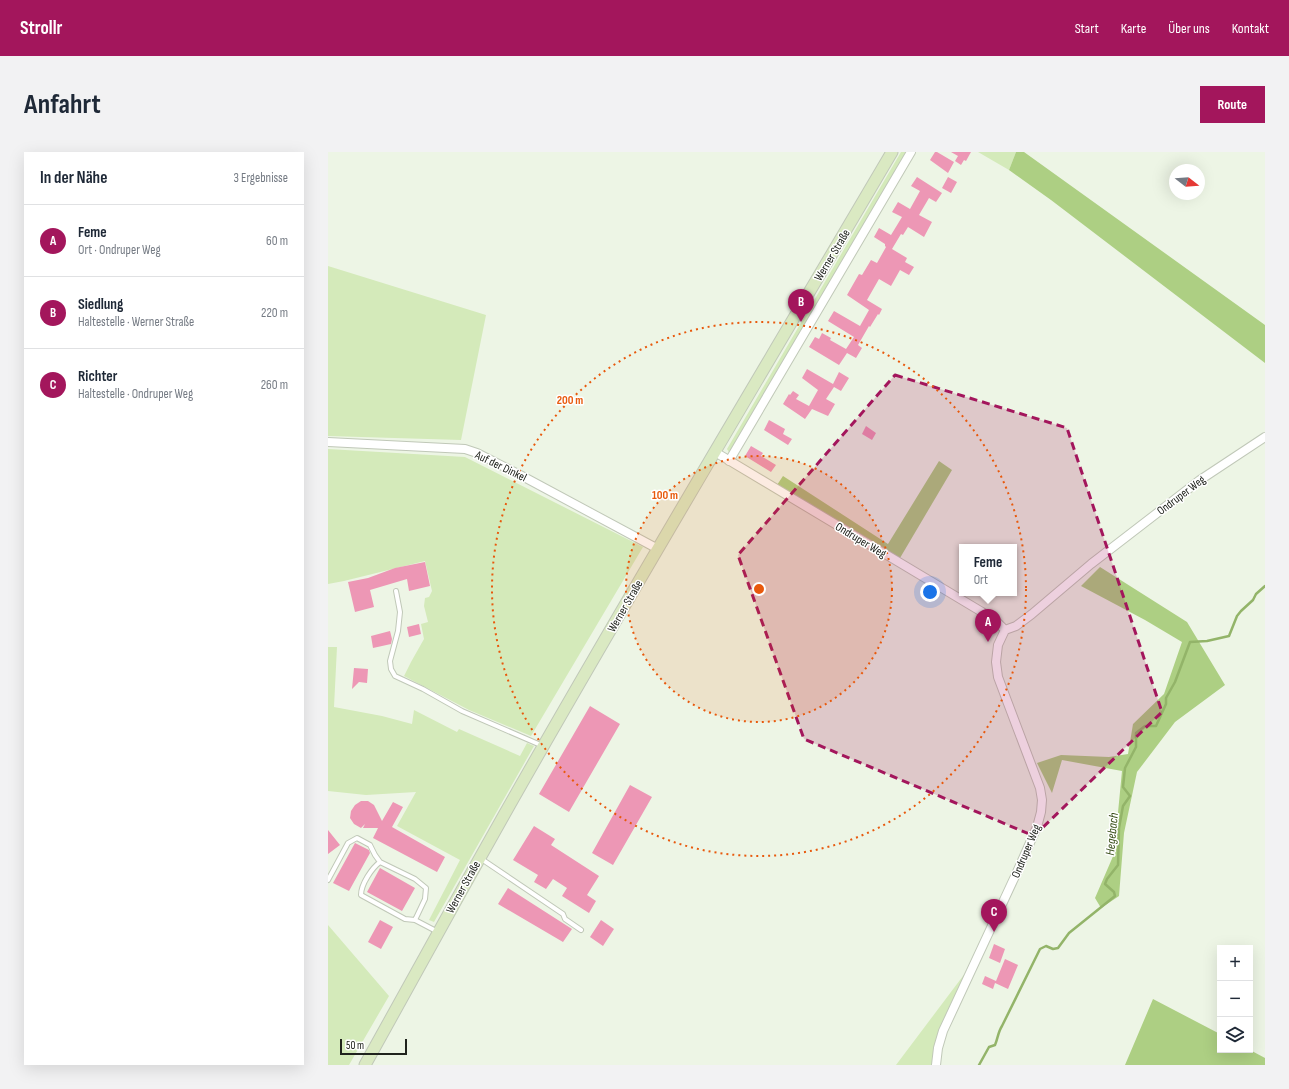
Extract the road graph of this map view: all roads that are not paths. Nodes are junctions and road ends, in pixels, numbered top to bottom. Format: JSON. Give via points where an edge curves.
{"nodes":[{"id":1,"x":892,"y":152,"type":"edge"},
{"id":2,"x":911,"y":152,"type":"edge"},
{"id":3,"x":1265,"y":438,"type":"edge"},
{"id":4,"x":328,"y":442,"type":"edge"},
{"id":5,"x":715,"y":452,"type":"junction"},
{"id":6,"x":729,"y":461,"type":"junction"},
{"id":7,"x":658,"y":549,"type":"junction"},
{"id":8,"x":396,"y":591,"type":"dead end"},
{"id":9,"x":1005,"y":630,"type":"junction"},
{"id":10,"x":544,"y":746,"type":"junction"},
{"id":11,"x":480,"y":858,"type":"junction"},
{"id":12,"x":380,"y":862,"type":"junction"},
{"id":13,"x":328,"y":880,"type":"edge"},
{"id":14,"x":415,"y":920,"type":"junction"},
{"id":15,"x":581,"y":930,"type":"dead end"},
{"id":16,"x":438,"y":933,"type":"junction"},
{"id":17,"x":365,"y":1065,"type":"edge"},
{"id":18,"x":936,"y":1065,"type":"edge"}],
"edges":[{"from":1,"to":5,"type":"main road","name":"Werner Straße"},
{"from":2,"to":6,"type":"street","name":"Werner Straße"},
{"from":3,"to":9,"type":"street","name":"Ondruper Weg","via":[[1200,480],[1091,564],[1032,614],[1016,626]]},
{"from":4,"to":7,"type":"street","name":"Auf der Dinkel","via":[[464,449],[477,453]]},
{"from":5,"to":6,"type":"street","name":"Ondruper Weg"},
{"from":5,"to":7,"type":"main road","name":"Werner Straße"},
{"from":6,"to":9,"type":"street","name":"Ondruper Weg","via":[[982,612]]},
{"from":7,"to":10,"type":"main road","name":"Werner Straße"},
{"from":8,"to":10,"type":"lane","via":[[400,612],[399,625],[390,661],[391,670],[396,676],[462,711]]},
{"from":9,"to":18,"type":"street","name":"Ondruper Weg","via":[[997,648],[998,677],[1040,788],[1041,812],[1017,872],[943,1031]]},
{"from":10,"to":11,"type":"main road","name":"Werner Straße"},
{"from":11,"to":15,"type":"lane","via":[[563,914],[565,919]]},
{"from":11,"to":16,"type":"main road","name":"Werner Straße"},
{"from":12,"to":13,"type":"lane","via":[[370,845],[357,838],[348,843]]},
{"from":12,"to":14,"type":"lane","via":[[426,888],[425,899]]},
{"from":12,"to":14,"type":"lane","via":[[374,866],[361,890],[361,895],[405,919]]},
{"from":14,"to":16,"type":"lane"},
{"from":16,"to":17,"type":"main road","name":"Werner Straße"}]}
